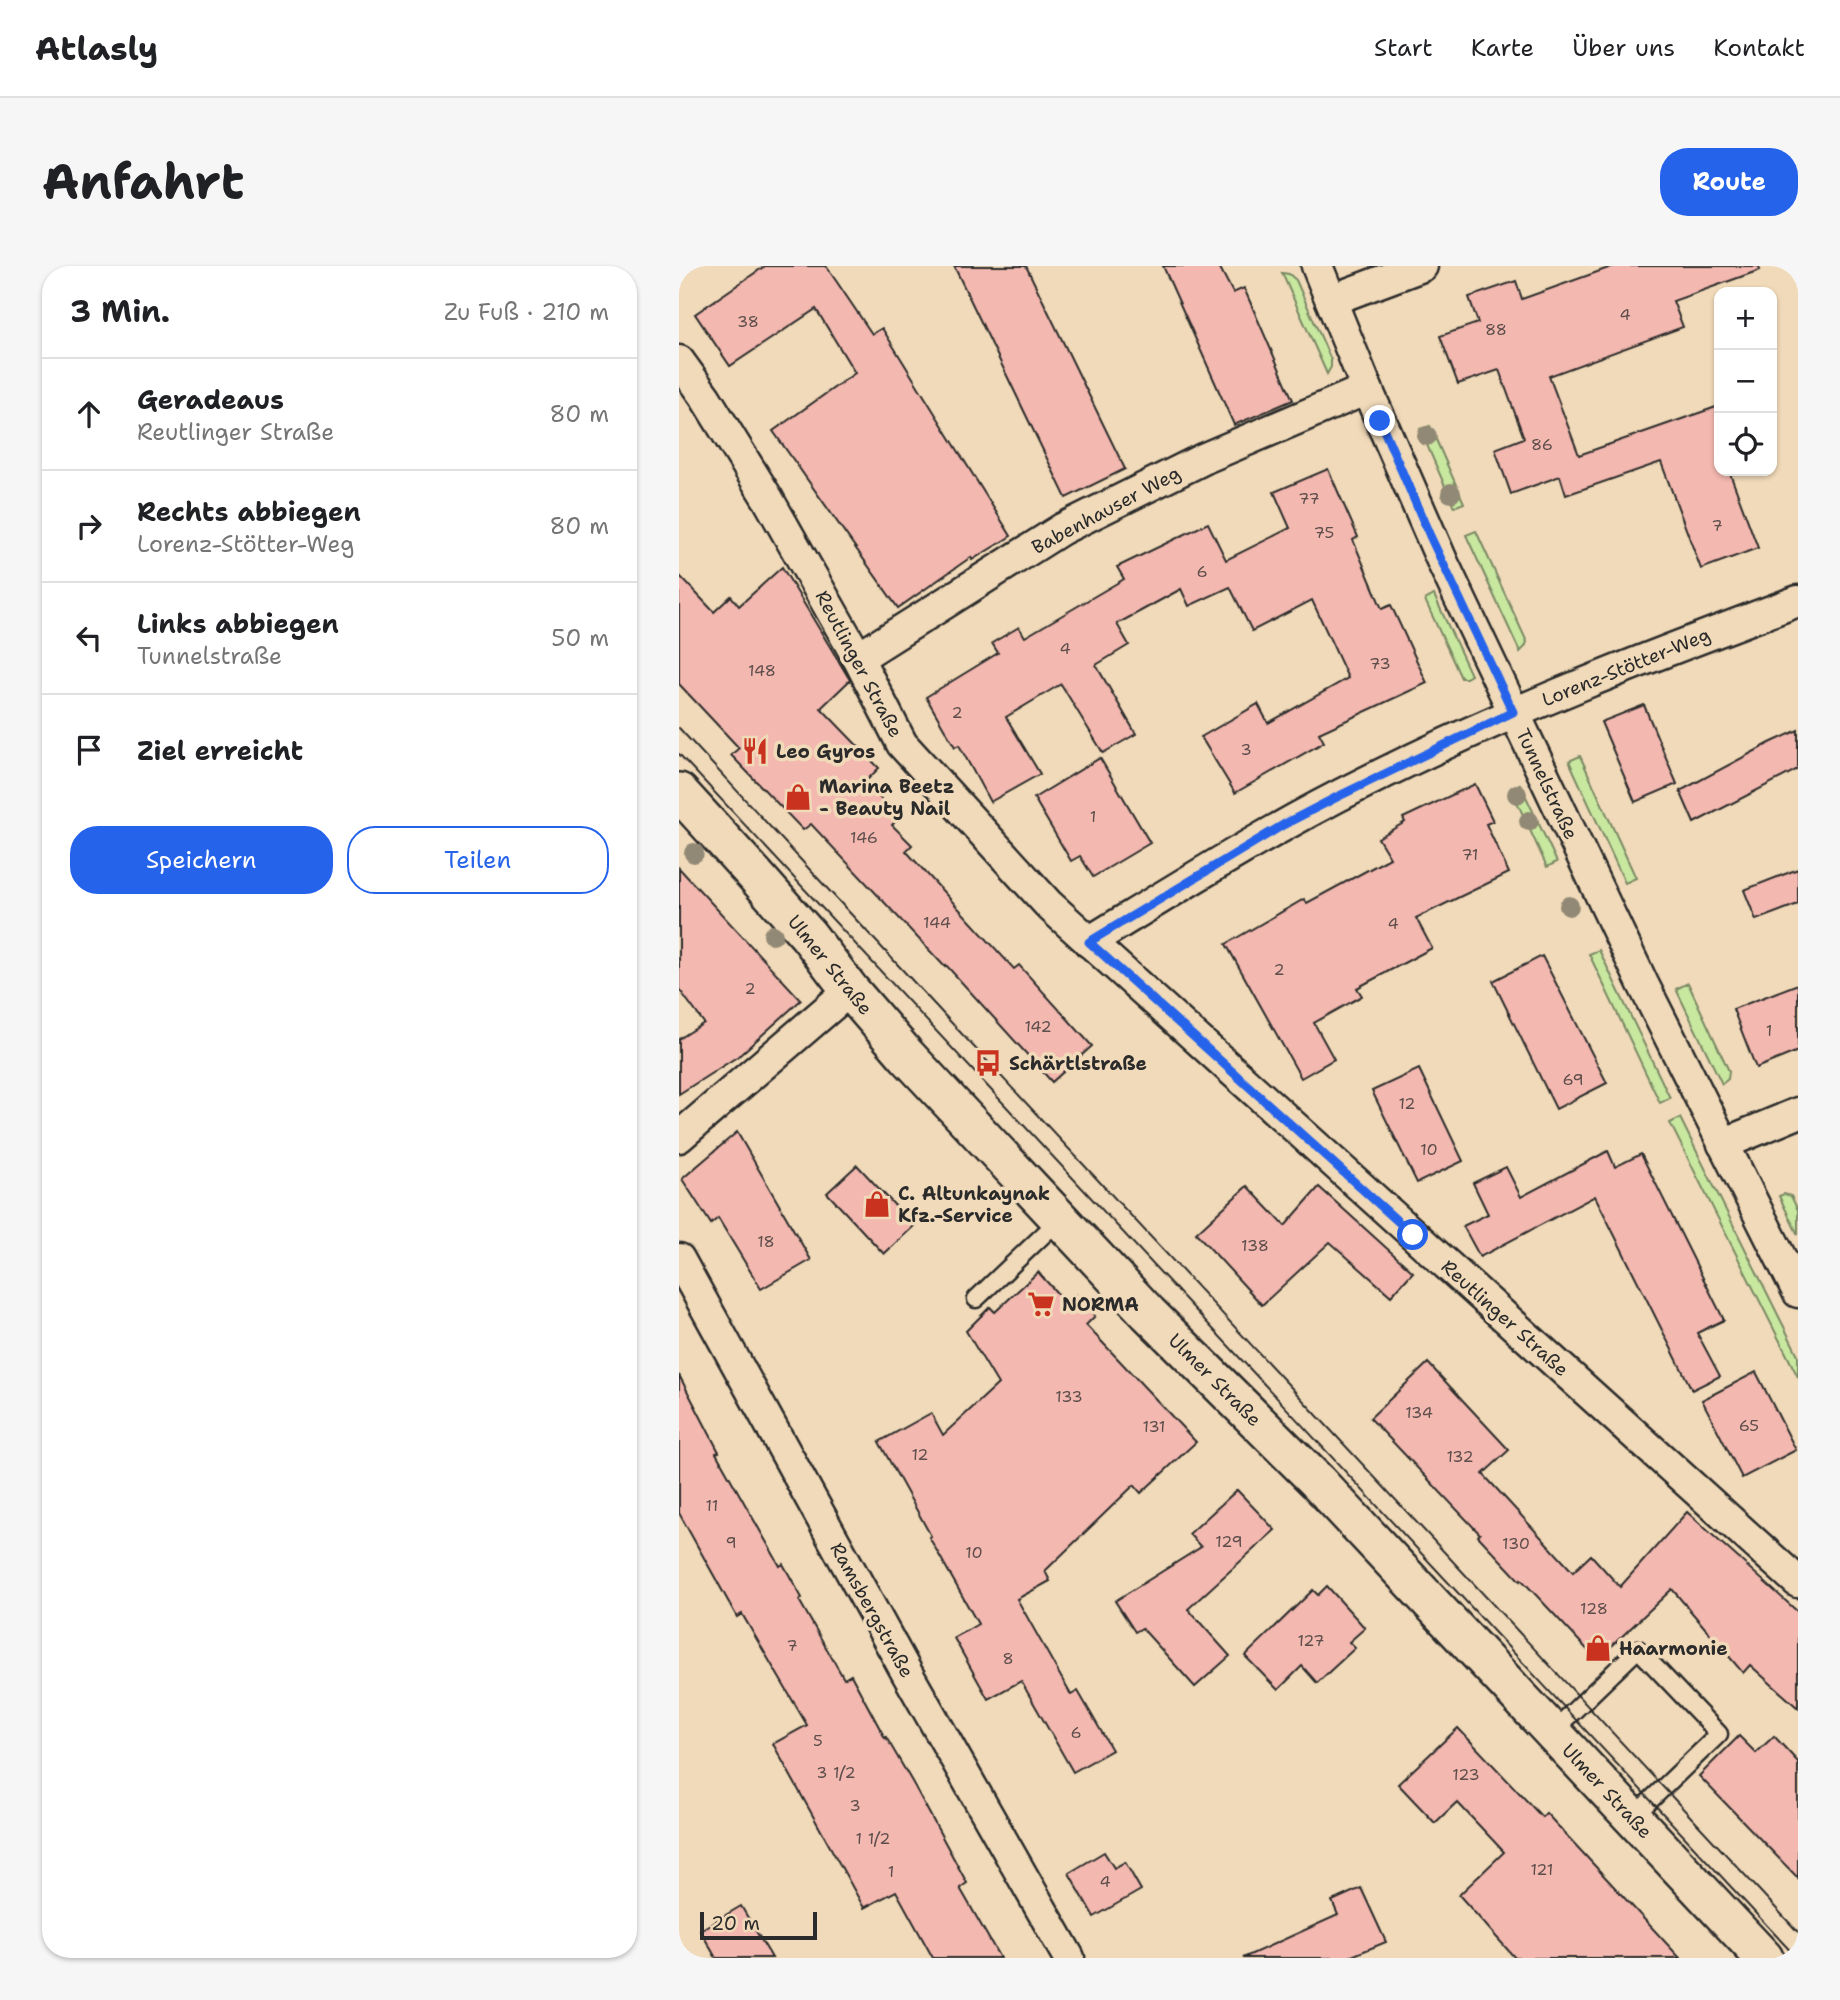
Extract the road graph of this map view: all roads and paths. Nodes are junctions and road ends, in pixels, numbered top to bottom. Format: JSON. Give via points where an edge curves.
{"nodes":[{"id":1,"x":1317,"y":266,"type":"edge"},
{"id":2,"x":1422,"y":266,"type":"edge"},
{"id":3,"x":1331,"y":300,"type":"junction"},
{"id":4,"x":679,"y":361,"type":"edge"},
{"id":5,"x":1367,"y":389,"type":"junction"},
{"id":6,"x":1798,"y":601,"type":"edge"},
{"id":7,"x":858,"y":658,"type":"junction"},
{"id":8,"x":1513,"y":712,"type":"junction"},
{"id":9,"x":679,"y":792,"type":"edge"},
{"id":10,"x":1089,"y":942,"type":"junction"},
{"id":11,"x":851,"y":990,"type":"junction"},
{"id":12,"x":1798,"y":1113,"type":"edge"},
{"id":13,"x":679,"y":1137,"type":"edge"},
{"id":14,"x":1723,"y":1144,"type":"junction"},
{"id":15,"x":1060,"y":1219,"type":"junction"},
{"id":16,"x":679,"y":1259,"type":"edge"},
{"id":17,"x":1798,"y":1292,"type":"edge"},
{"id":18,"x":976,"y":1299,"type":"dead end"},
{"id":19,"x":1798,"y":1582,"type":"edge"},
{"id":20,"x":1552,"y":1732,"type":"junction"},
{"id":21,"x":1632,"y":1818,"type":"junction"},
{"id":22,"x":1069,"y":1958,"type":"edge"},
{"id":23,"x":1764,"y":1958,"type":"edge"}],
"edges":[{"from":1,"to":3,"type":"street","name":"Tunnelstraße"},
{"from":2,"to":3,"type":"street"},
{"from":3,"to":5,"type":"street","name":"Tunnelstraße"},
{"from":4,"to":7,"type":"street","name":"Reutlinger Straße","via":[[768,499]]},
{"from":5,"to":7,"type":"street","name":"Babenhauser Weg","via":[[1205,458],[1062,529]]},
{"from":5,"to":8,"type":"street","name":"Tunnelstraße"},
{"from":6,"to":8,"type":"street","name":"Lorenz-Stötter-Weg"},
{"from":7,"to":10,"type":"street","name":"Reutlinger Straße","via":[[902,744],[1049,905]]},
{"from":8,"to":10,"type":"street","name":"Lorenz-Stötter-Weg","via":[[1283,825]]},
{"from":8,"to":14,"type":"street","name":"Tunnelstraße"},
{"from":9,"to":11,"type":"street","name":"Ulmer Straße"},
{"from":10,"to":19,"type":"street","name":"Reutlinger Straße"},
{"from":11,"to":13,"type":"street"},
{"from":11,"to":15,"type":"street","name":"Ulmer Straße"},
{"from":12,"to":14,"type":"street"},
{"from":14,"to":17,"type":"street","name":"Tunnelstraße"},
{"from":15,"to":18,"type":"lane"},
{"from":15,"to":20,"type":"street","name":"Ulmer Straße","via":[[1148,1314],[1317,1481]]},
{"from":16,"to":22,"type":"street","name":"Ramsbergstraße"},
{"from":20,"to":21,"type":"street","name":"Ulmer Straße"},
{"from":20,"to":21,"type":"lane","via":[[1637,1649],[1719,1734]]},
{"from":21,"to":23,"type":"street","name":"Ulmer Straße"}]}
